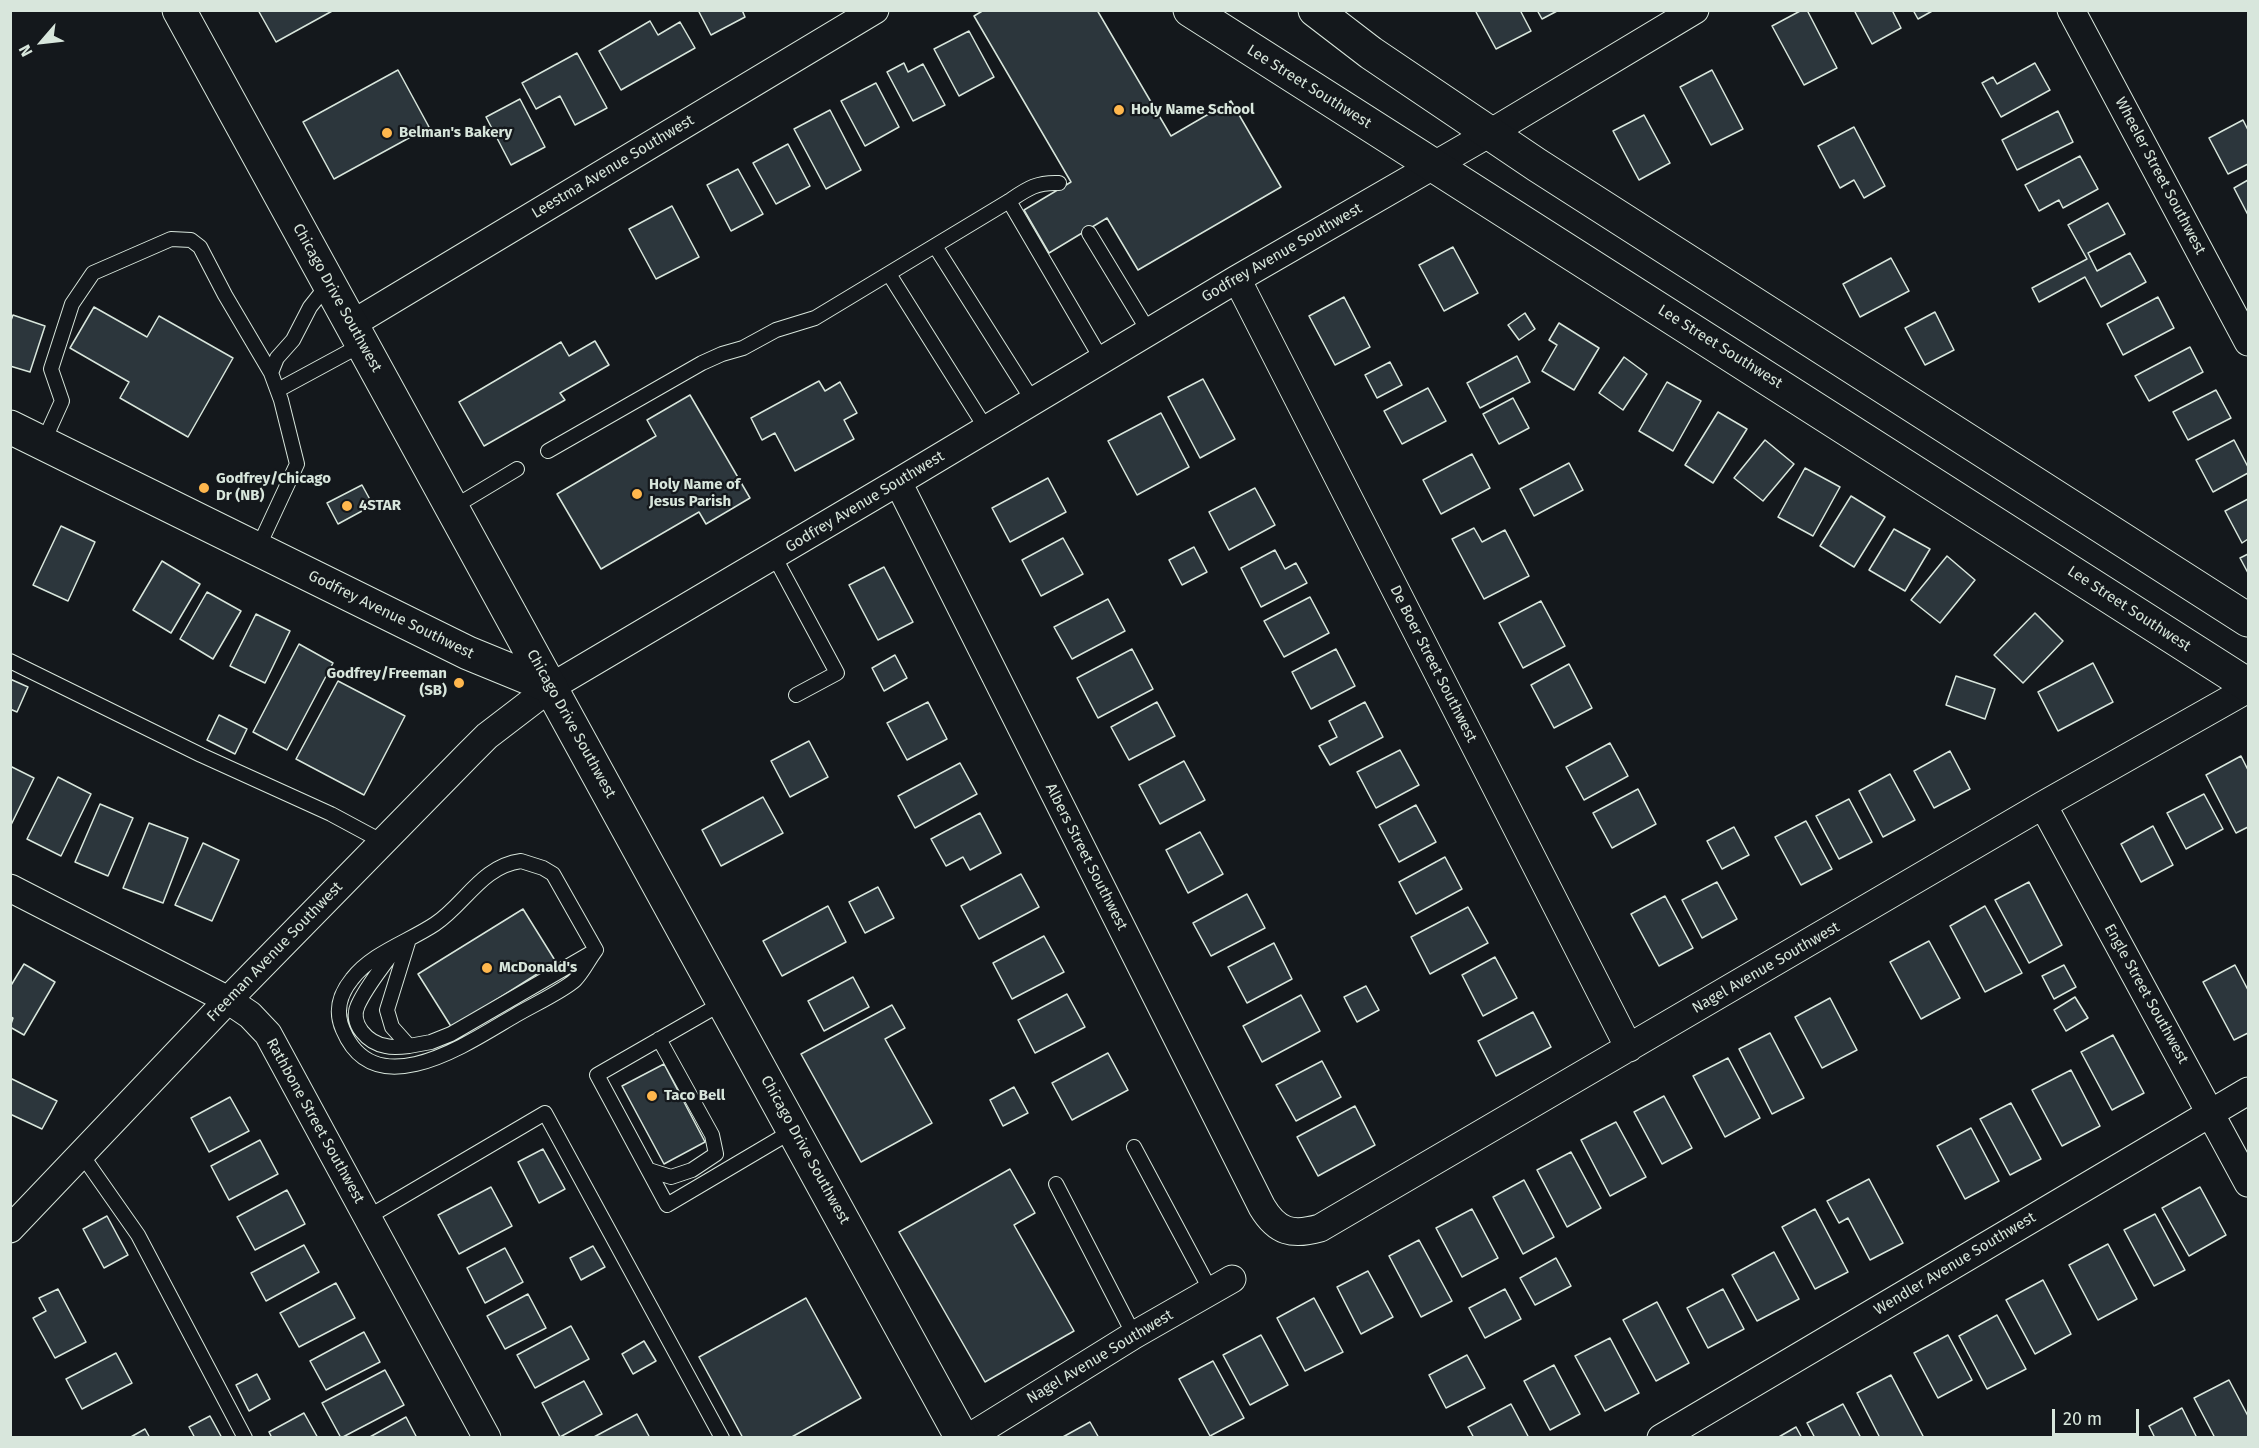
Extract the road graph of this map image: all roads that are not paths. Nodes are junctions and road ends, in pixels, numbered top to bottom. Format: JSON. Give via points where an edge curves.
{"nodes":[{"id":1,"x":179,"y":10,"type":"edge"},
{"id":2,"x":875,"y":10,"type":"edge"},
{"id":3,"x":1190,"y":10,"type":"edge"},
{"id":4,"x":1315,"y":10,"type":"edge"},
{"id":5,"x":1695,"y":10,"type":"edge"},
{"id":6,"x":2071,"y":10,"type":"edge"},
{"id":7,"x":1490,"y":133,"type":"junction"},
{"id":8,"x":1434,"y":165,"type":"junction"},
{"id":9,"x":1059,"y":183,"type":"dead end"},
{"id":10,"x":1009,"y":201,"type":"junction"},
{"id":11,"x":1089,"y":233,"type":"dead end"},
{"id":12,"x":935,"y":246,"type":"junction"},
{"id":13,"x":889,"y":274,"type":"junction"},
{"id":14,"x":1237,"y":279,"type":"junction"},
{"id":15,"x":329,"y":283,"type":"junction"},
{"id":16,"x":1149,"y":332,"type":"junction"},
{"id":17,"x":357,"y":334,"type":"junction"},
{"id":18,"x":2248,"y":342,"type":"edge"},
{"id":19,"x":1102,"y":360,"type":"junction"},
{"id":20,"x":270,"y":373,"type":"junction"},
{"id":21,"x":278,"y":390,"type":"junction"},
{"id":22,"x":1033,"y":401,"type":"junction"},
{"id":23,"x":10,"y":427,"type":"edge"},
{"id":24,"x":987,"y":430,"type":"junction"},
{"id":25,"x":43,"y":443,"type":"junction"},
{"id":26,"x":548,"y":451,"type":"dead end"},
{"id":27,"x":517,"y":469,"type":"dead end"},
{"id":28,"x":898,"y":482,"type":"junction"},
{"id":29,"x":452,"y":508,"type":"junction"},
{"id":30,"x":257,"y":550,"type":"junction"},
{"id":31,"x":774,"y":556,"type":"junction"},
{"id":32,"x":2248,"y":620,"type":"edge"},
{"id":33,"x":10,"y":662,"type":"edge"},
{"id":34,"x":551,"y":687,"type":"junction"},
{"id":35,"x":2248,"y":687,"type":"edge"},
{"id":36,"x":796,"y":695,"type":"dead end"},
{"id":37,"x":2043,"y":805,"type":"junction"},
{"id":38,"x":383,"y":842,"type":"junction"},
{"id":39,"x":10,"y":888,"type":"edge"},
{"id":40,"x":403,"y":942,"type":"junction"},
{"id":41,"x":596,"y":950,"type":"junction"},
{"id":42,"x":228,"y":1000,"type":"junction"},
{"id":43,"x":724,"y":1002,"type":"junction"},
{"id":44,"x":659,"y":1039,"type":"junction"},
{"id":45,"x":409,"y":1046,"type":"junction"},
{"id":46,"x":1629,"y":1048,"type":"junction"},
{"id":47,"x":2248,"y":1091,"type":"edge"},
{"id":48,"x":2211,"y":1113,"type":"junction"},
{"id":49,"x":794,"y":1130,"type":"junction"},
{"id":50,"x":1134,"y":1147,"type":"dead end"},
{"id":51,"x":82,"y":1155,"type":"junction"},
{"id":52,"x":649,"y":1170,"type":"junction"},
{"id":53,"x":2248,"y":1183,"type":"edge"},
{"id":54,"x":1056,"y":1184,"type":"dead end"},
{"id":55,"x":368,"y":1217,"type":"junction"},
{"id":56,"x":1279,"y":1227,"type":"joint"},
{"id":57,"x":10,"y":1229,"type":"edge"},
{"id":58,"x":1221,"y":1285,"type":"joint"},
{"id":59,"x":1134,"y":1335,"type":"junction"},
{"id":60,"x":245,"y":1437,"type":"edge"},
{"id":61,"x":487,"y":1437,"type":"edge"},
{"id":62,"x":722,"y":1437,"type":"edge"},
{"id":63,"x":962,"y":1437,"type":"edge"},
{"id":64,"x":968,"y":1437,"type":"edge"},
{"id":65,"x":1661,"y":1437,"type":"edge"}],
"edges":[{"from":1,"to":15,"type":"street","name":"Chicago Drive Southwest"},
{"from":2,"to":17,"type":"street","name":"Leestma Avenue Southwest"},
{"from":3,"to":8,"type":"street","name":"Lee Street Southwest"},
{"from":4,"to":7,"type":"street"},
{"from":5,"to":7,"type":"street","name":"Godfrey Avenue Southwest"},
{"from":6,"to":18,"type":"street","name":"Wheeler Street Southwest"},
{"from":7,"to":8,"type":"street","name":"Godfrey Avenue Southwest"},
{"from":7,"to":32,"type":"street"},
{"from":8,"to":14,"type":"street","name":"Godfrey Avenue Southwest"},
{"from":8,"to":35,"type":"street","name":"Lee Street Southwest"},
{"from":9,"to":10,"type":"lane","via":[[1044,182]]},
{"from":10,"to":12,"type":"lane"},
{"from":10,"to":19,"type":"lane"},
{"from":11,"to":16,"type":"lane"},
{"from":12,"to":13,"type":"lane"},
{"from":12,"to":22,"type":"lane"},
{"from":13,"to":24,"type":"lane"},
{"from":13,"to":26,"type":"lane","via":[[815,318],[776,330],[702,363]]},
{"from":14,"to":16,"type":"street","name":"Godfrey Avenue Southwest"},
{"from":14,"to":46,"type":"street","name":"De Boer Street Southwest"},
{"from":15,"to":17,"type":"street","name":"Chicago Drive Southwest"},
{"from":15,"to":20,"type":"lane"},
{"from":16,"to":19,"type":"street","name":"Godfrey Avenue Southwest"},
{"from":17,"to":21,"type":"lane"},
{"from":17,"to":29,"type":"street","name":"Chicago Drive Southwest"},
{"from":19,"to":22,"type":"street","name":"Godfrey Avenue Southwest"},
{"from":20,"to":21,"type":"lane"},
{"from":20,"to":25,"type":"lane","via":[[200,247],[191,240],[171,239],[93,273],[72,304],[51,369],[62,401]]},
{"from":21,"to":30,"type":"lane","via":[[297,464]]},
{"from":22,"to":24,"type":"street","name":"Godfrey Avenue Southwest"},
{"from":23,"to":25,"type":"street","name":"Godfrey Avenue Southwest"},
{"from":24,"to":28,"type":"street","name":"Godfrey Avenue Southwest"},
{"from":25,"to":30,"type":"street","name":"Godfrey Avenue Southwest"},
{"from":27,"to":29,"type":"lane"},
{"from":28,"to":31,"type":"street","name":"Godfrey Avenue Southwest"},
{"from":28,"to":56,"type":"street","name":"Albers Street Southwest","via":[[1262,1207]]},
{"from":29,"to":34,"type":"street","name":"Chicago Drive Southwest"},
{"from":30,"to":34,"type":"street","name":"Godfrey Avenue Southwest","via":[[468,653]]},
{"from":31,"to":34,"type":"street","name":"Godfrey Avenue Southwest"},
{"from":31,"to":36,"type":"lane","via":[[837,673]]},
{"from":33,"to":38,"type":"lane"},
{"from":34,"to":38,"type":"street","name":"Freeman Avenue Southwest","via":[[487,736]]},
{"from":34,"to":43,"type":"street","name":"Chicago Drive Southwest"},
{"from":35,"to":37,"type":"street","name":"Nagel Avenue Southwest"},
{"from":37,"to":46,"type":"street","name":"Nagel Avenue Southwest"},
{"from":37,"to":48,"type":"street","name":"Engle Street Southwest"},
{"from":38,"to":42,"type":"street","name":"Freeman Avenue Southwest"},
{"from":39,"to":42,"type":"street","name":"Rathbone Street Southwest"},
{"from":40,"to":41,"type":"lane","via":[[444,916],[492,872],[521,861],[553,874]]},
{"from":40,"to":41,"type":"lane","via":[[365,966],[351,980],[338,1008],[349,1041],[367,1059],[385,1066],[420,1063],[467,1043],[575,980]]},
{"from":40,"to":45,"type":"lane","via":[[387,1010],[392,1028]]},
{"from":40,"to":45,"type":"lane","via":[[356,1007],[357,1022],[364,1035],[376,1044]]},
{"from":41,"to":45,"type":"lane","via":[[451,1034]]},
{"from":42,"to":51,"type":"street","name":"Freeman Avenue Southwest"},
{"from":42,"to":55,"type":"street","name":"Rathbone Street Southwest","via":[[268,1034]]},
{"from":43,"to":44,"type":"lane"},
{"from":43,"to":49,"type":"street","name":"Chicago Drive Southwest"},
{"from":44,"to":52,"type":"lane","via":[[597,1075]]},
{"from":44,"to":52,"type":"lane","via":[[712,1135],[716,1154],[692,1170],[671,1177]]},
{"from":46,"to":56,"type":"street","name":"Nagel Avenue Southwest","via":[[1320,1228],[1299,1233]]},
{"from":47,"to":48,"type":"street","name":"Wendler Avenue Southwest"},
{"from":48,"to":53,"type":"street","name":"Engle Street Southwest"},
{"from":48,"to":65,"type":"street","name":"Wendler Avenue Southwest"},
{"from":49,"to":52,"type":"lane","via":[[667,1204]]},
{"from":49,"to":63,"type":"street","name":"Chicago Drive Southwest"},
{"from":50,"to":58,"type":"lane"},
{"from":51,"to":57,"type":"street","name":"Freeman Avenue Southwest"},
{"from":51,"to":60,"type":"lane","via":[[138,1235]]},
{"from":54,"to":59,"type":"lane"},
{"from":55,"to":61,"type":"street","name":"Rathbone Street Southwest"},
{"from":55,"to":62,"type":"lane","via":[[544,1113]]},
{"from":58,"to":59,"type":"street","name":"Nagel Avenue Southwest"},
{"from":59,"to":64,"type":"street","name":"Nagel Avenue Southwest"}]}
